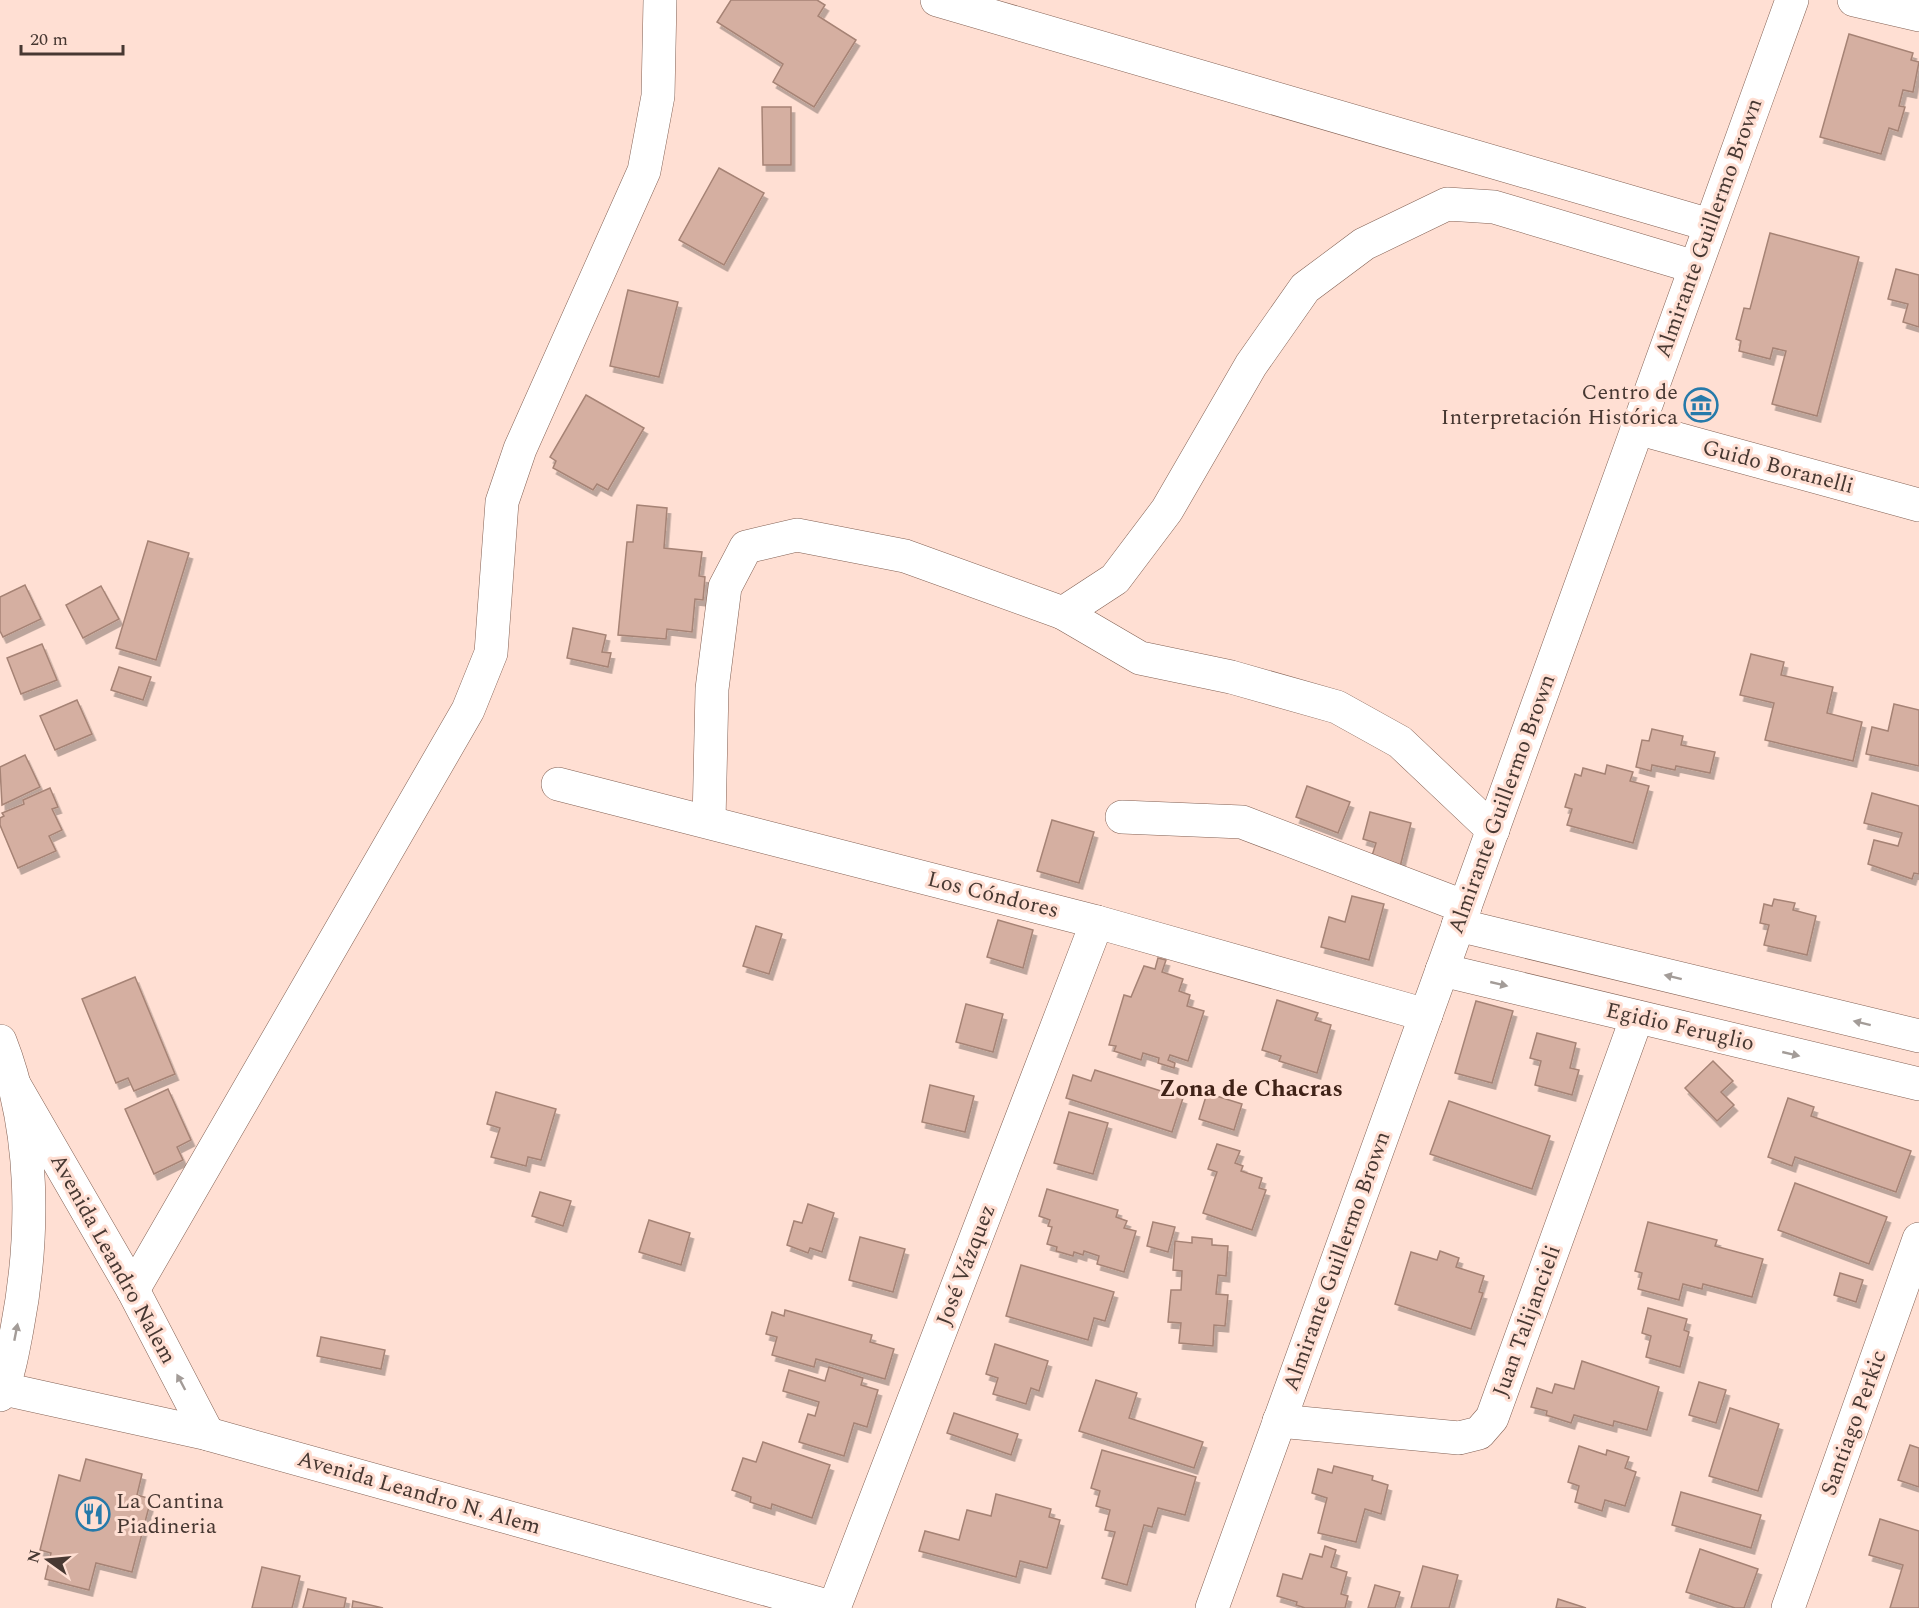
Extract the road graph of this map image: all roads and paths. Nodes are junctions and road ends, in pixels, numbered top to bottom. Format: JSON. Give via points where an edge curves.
{"nodes":[{"id":1,"x":660,"y":0,"type":"edge"},
{"id":2,"x":937,"y":0,"type":"edge"},
{"id":3,"x":1792,"y":0,"type":"edge"},
{"id":4,"x":1854,"y":0,"type":"edge"},
{"id":5,"x":1919,"y":15,"type":"edge"},
{"id":6,"x":1710,"y":225,"type":"junction"},
{"id":7,"x":1695,"y":267,"type":"junction"},
{"id":8,"x":1637,"y":428,"type":"junction"},
{"id":9,"x":1919,"y":505,"type":"edge"},
{"id":10,"x":1063,"y":613,"type":"junction"},
{"id":11,"x":558,"y":784,"type":"dead end"},
{"id":12,"x":1122,"y":817,"type":"dead end"},
{"id":13,"x":709,"y":822,"type":"junction"},
{"id":14,"x":1492,"y":830,"type":"junction"},
{"id":15,"x":1461,"y":916,"type":"junction"},
{"id":16,"x":1097,"y":922,"type":"junction"},
{"id":17,"x":1442,"y":970,"type":"junction"},
{"id":18,"x":1426,"y":1015,"type":"junction"},
{"id":19,"x":1637,"y":1017,"type":"junction"},
{"id":20,"x":1919,"y":1036,"type":"edge"},
{"id":21,"x":0,"y":1041,"type":"edge"},
{"id":22,"x":1919,"y":1084,"type":"edge"},
{"id":23,"x":15,"y":1086,"type":"junction"},
{"id":24,"x":1919,"y":1239,"type":"edge"},
{"id":25,"x":133,"y":1290,"type":"junction"},
{"id":26,"x":1,"y":1391,"type":"edge"},
{"id":27,"x":1279,"y":1421,"type":"junction"},
{"id":28,"x":208,"y":1434,"type":"junction"},
{"id":29,"x":834,"y":1608,"type":"edge"},
{"id":30,"x":1212,"y":1608,"type":"edge"},
{"id":31,"x":1788,"y":1608,"type":"edge"}],
"edges":[{"from":1,"to":25,"type":"street","via":[[658,96],[644,171],[520,448],[502,502],[491,653],[468,710]]},
{"from":2,"to":6,"type":"street"},
{"from":3,"to":6,"type":"street","name":"Almirante Guillermo Brown"},
{"from":4,"to":5,"type":"street"},
{"from":6,"to":7,"type":"street","name":"Almirante Guillermo Brown"},
{"from":7,"to":8,"type":"street","name":"Almirante Guillermo Brown"},
{"from":7,"to":10,"type":"street","via":[[1494,207],[1447,204],[1364,244],[1305,288],[1251,365],[1167,510],[1115,579]]},
{"from":8,"to":9,"type":"street","name":"Guido Boranelli"},
{"from":8,"to":14,"type":"street","name":"Almirante Guillermo Brown"},
{"from":10,"to":13,"type":"street","via":[[905,556],[797,535],[746,547],[725,587],[712,689]]},
{"from":10,"to":14,"type":"street","via":[[1140,658],[1231,677],[1337,707],[1400,742]]},
{"from":11,"to":13,"type":"street","name":"Los Cóndores"},
{"from":12,"to":15,"type":"street","name":"Egidio Feruglio","via":[[1242,822]]},
{"from":13,"to":16,"type":"street","name":"Los Cóndores"},
{"from":14,"to":15,"type":"street","name":"Almirante Guillermo Brown"},
{"from":15,"to":17,"type":"street","name":"Almirante Guillermo Brown"},
{"from":20,"to":15,"type":"street","name":"Egidio Feruglio","one_way":true},
{"from":16,"to":18,"type":"street","name":"Los Cóndores"},
{"from":16,"to":29,"type":"street","name":"José Vázquez"},
{"from":17,"to":18,"type":"street","name":"Almirante Guillermo Brown"},
{"from":17,"to":19,"type":"street","name":"Egidio Feruglio","one_way":true},
{"from":18,"to":27,"type":"street","name":"Almirante Guillermo Brown"},
{"from":19,"to":22,"type":"street","name":"Egidio Feruglio","one_way":true},
{"from":19,"to":27,"type":"street","name":"Juan Talijancieli","via":[[1491,1418],[1479,1433],[1459,1438]]},
{"from":21,"to":23,"type":"street"},
{"from":23,"to":25,"type":"street","name":"Avenida Leandro Nalem"},
{"from":26,"to":23,"type":"street","one_way":true,"via":[[21,1311],[28,1222],[23,1129]]},
{"from":24,"to":31,"type":"street","name":"Santiago Perkic"},
{"from":28,"to":25,"type":"street","name":"Avenida Leandro Nalem","one_way":true},
{"from":26,"to":28,"type":"street","name":"Avenida Leandro N. Alem"},
{"from":27,"to":30,"type":"street","name":"Almirante Guillermo Brown"},
{"from":28,"to":29,"type":"street","name":"Avenida Leandro N. Alem"}]}
